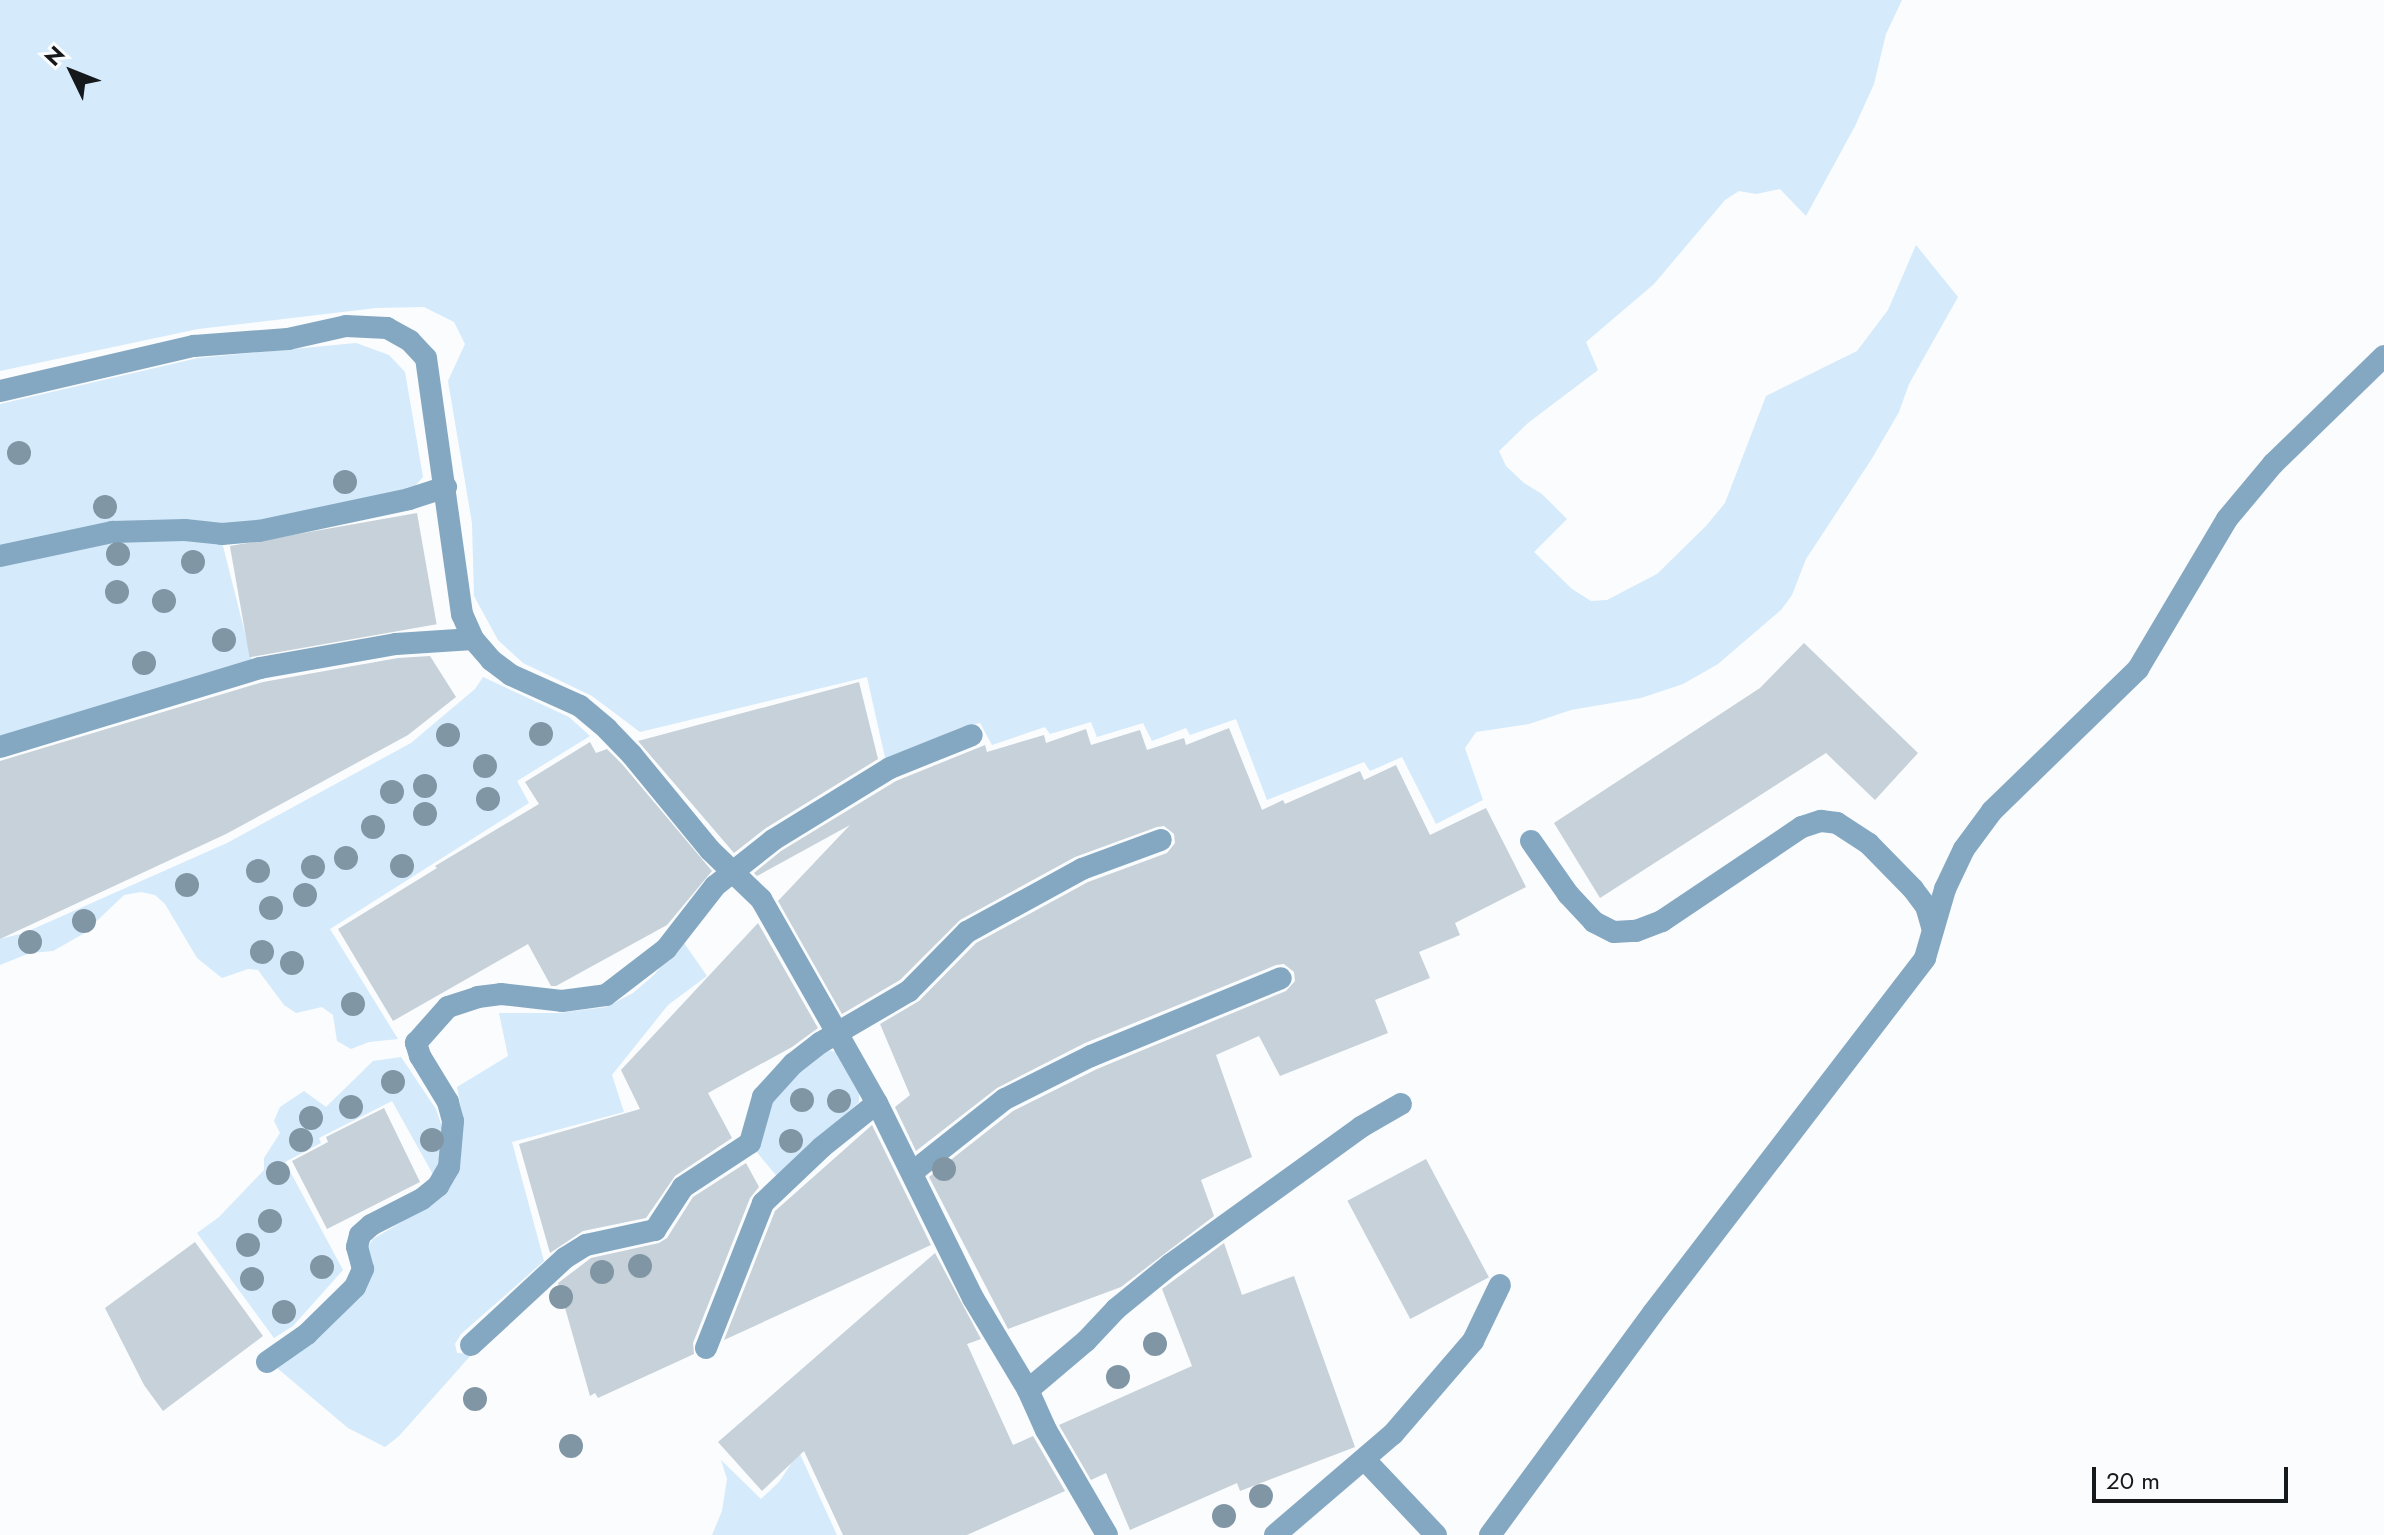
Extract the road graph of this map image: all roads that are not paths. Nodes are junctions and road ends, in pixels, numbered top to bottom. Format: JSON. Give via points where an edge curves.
{"nodes":[{"id":1,"x":2384,"y":356,"type":"edge"},
{"id":2,"x":0,"y":391,"type":"edge"},
{"id":3,"x":446,"y":487,"type":"junction"},
{"id":4,"x":0,"y":556,"type":"edge"},
{"id":5,"x":473,"y":639,"type":"junction"},
{"id":6,"x":972,"y":735,"type":"dead end"},
{"id":7,"x":0,"y":747,"type":"edge"},
{"id":8,"x":1161,"y":840,"type":"dead end"},
{"id":9,"x":1531,"y":841,"type":"dead end"},
{"id":10,"x":733,"y":869,"type":"junction"},
{"id":11,"x":1933,"y":930,"type":"junction"},
{"id":12,"x":1281,"y":978,"type":"dead end"},
{"id":13,"x":839,"y":1033,"type":"junction"},
{"id":14,"x":877,"y":1103,"type":"junction"},
{"id":15,"x":1401,"y":1104,"type":"dead end"},
{"id":16,"x":914,"y":1171,"type":"junction"},
{"id":17,"x":1500,"y":1285,"type":"dead end"},
{"id":18,"x":471,"y":1345,"type":"dead end"},
{"id":19,"x":706,"y":1348,"type":"dead end"},
{"id":20,"x":267,"y":1362,"type":"dead end"},
{"id":21,"x":1028,"y":1390,"type":"junction"},
{"id":22,"x":1366,"y":1461,"type":"junction"},
{"id":23,"x":1107,"y":1535,"type":"edge"},
{"id":24,"x":1275,"y":1535,"type":"edge"},
{"id":25,"x":1436,"y":1535,"type":"edge"},
{"id":26,"x":1490,"y":1535,"type":"edge"}],
"edges":[{"from":1,"to":11,"type":"street","via":[[2273,464],[2227,519],[2138,669],[1992,811],[1964,849]]},
{"from":2,"to":3,"type":"street","via":[[194,346],[288,339],[346,326],[387,328],[426,358]]},
{"from":3,"to":4,"type":"street","via":[[259,531],[112,532]]},
{"from":3,"to":5,"type":"street","via":[[462,614]]},
{"from":5,"to":7,"type":"street","via":[[396,644],[260,668]]},
{"from":5,"to":10,"type":"street","via":[[511,675],[580,706],[607,729],[686,824]]},
{"from":6,"to":10,"type":"street","via":[[860,784]]},
{"from":8,"to":13,"type":"street","via":[[1082,869],[967,932],[909,991]]},
{"from":9,"to":11,"type":"street","via":[[1594,922],[1625,932],[1662,921],[1802,827],[1837,823],[1869,844],[1913,889],[1926,906]]},
{"from":10,"to":13,"type":"street","via":[[761,899]]},
{"from":10,"to":20,"type":"street","via":[[666,949],[606,995],[562,1001],[501,994],[478,997],[448,1007],[434,1020],[416,1043],[448,1102],[453,1121],[449,1167],[422,1199],[360,1235],[357,1247],[363,1269],[355,1287],[307,1334]]},
{"from":11,"to":26,"type":"street","via":[[1925,958]]},
{"from":12,"to":16,"type":"street","via":[[1091,1056],[1005,1099]]},
{"from":13,"to":14,"type":"street"},
{"from":13,"to":18,"type":"street","via":[[808,1052],[776,1083],[756,1110],[750,1143],[683,1187],[655,1230],[586,1245],[565,1258]]},
{"from":14,"to":16,"type":"street"},
{"from":14,"to":19,"type":"street","via":[[763,1203]]},
{"from":15,"to":21,"type":"street","via":[[1361,1127],[1170,1265]]},
{"from":16,"to":21,"type":"street","via":[[973,1298]]},
{"from":17,"to":22,"type":"street","via":[[1473,1341]]},
{"from":21,"to":23,"type":"street"},
{"from":22,"to":24,"type":"street"},
{"from":22,"to":25,"type":"street"}]}
